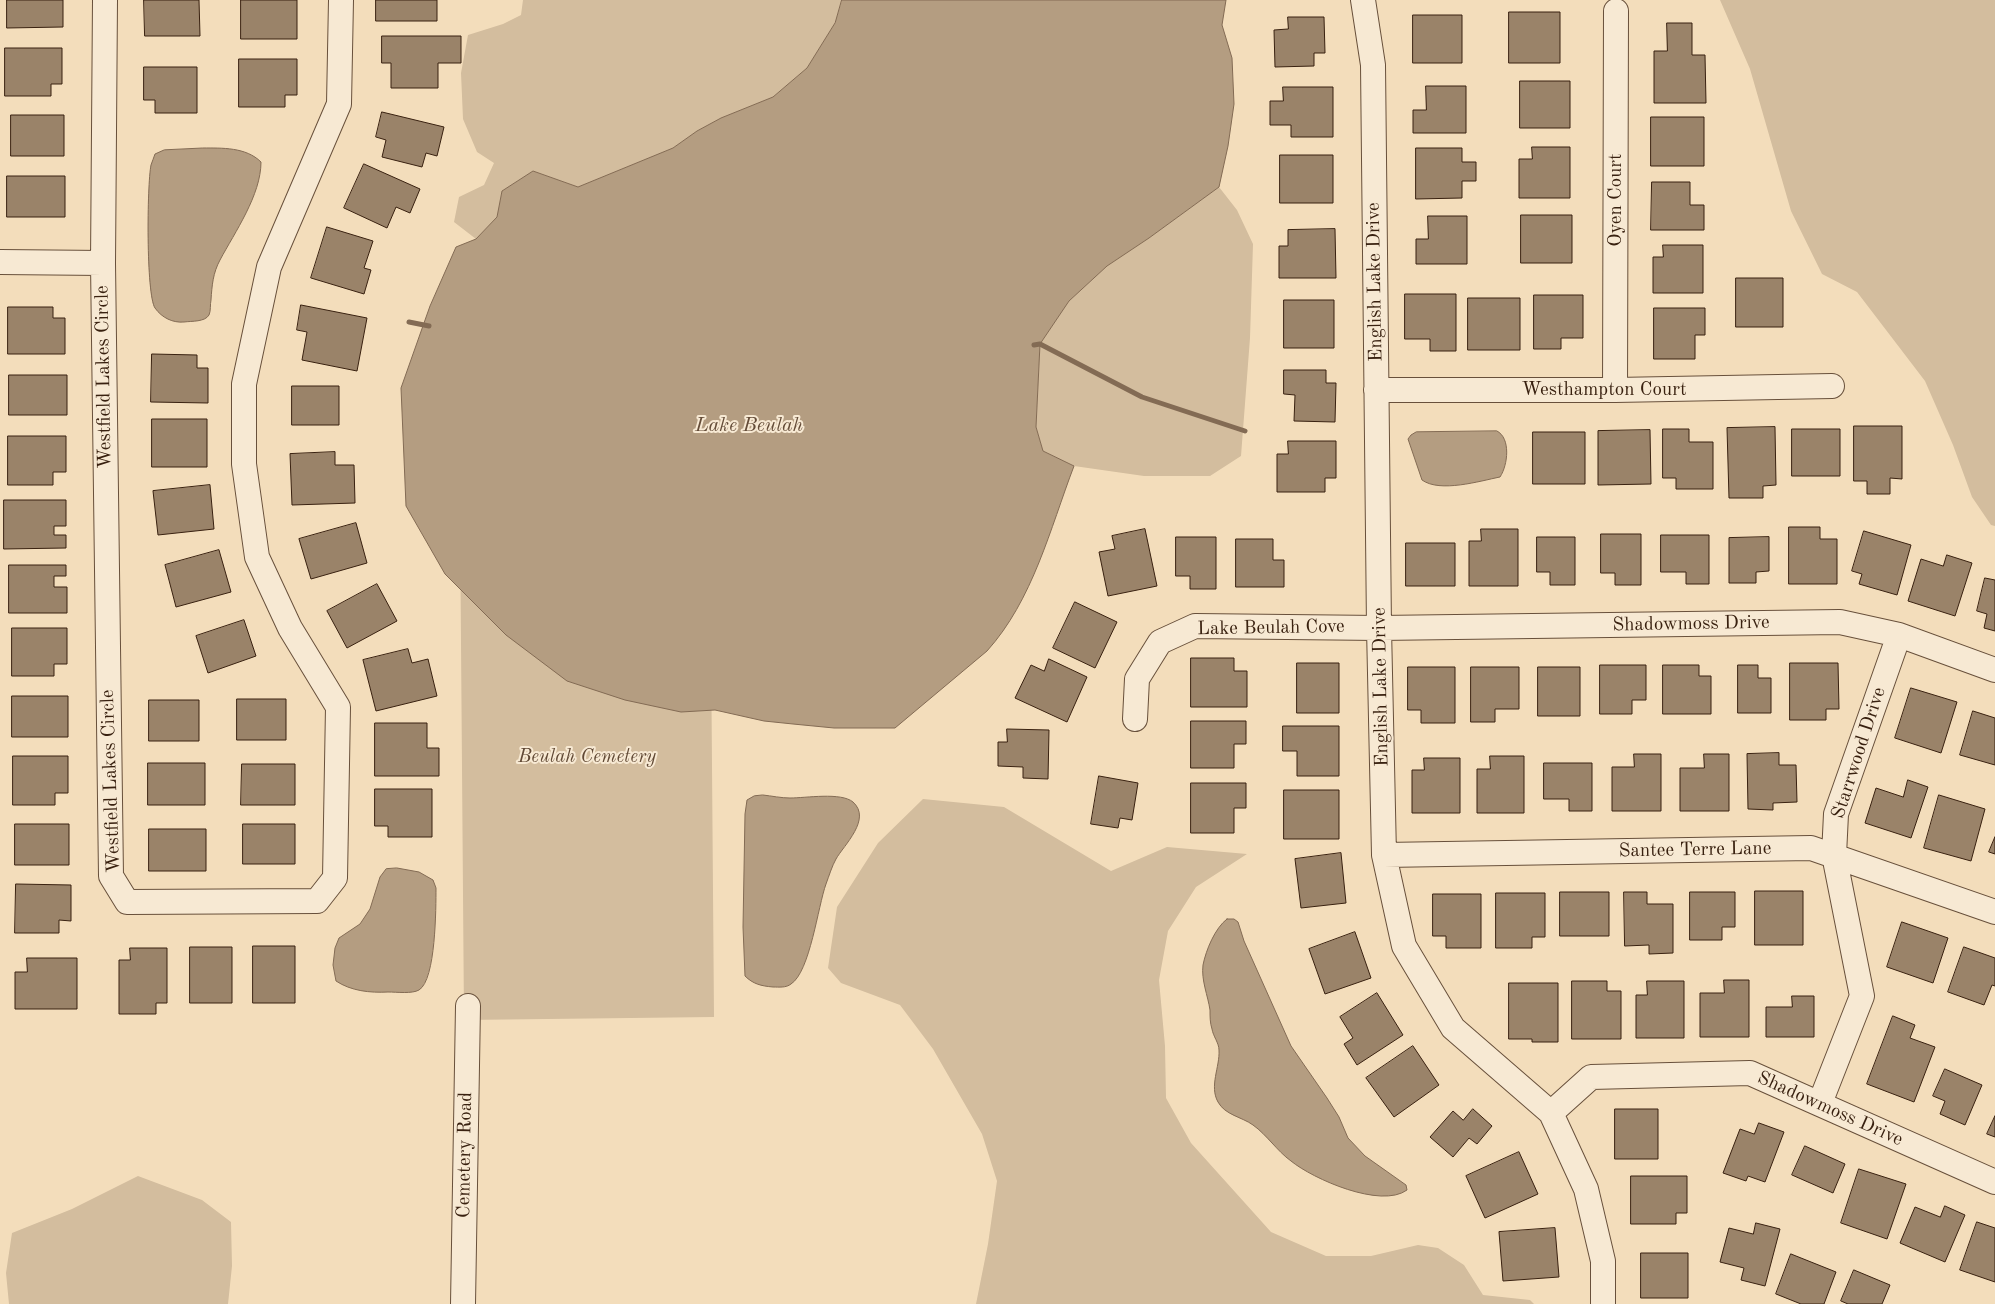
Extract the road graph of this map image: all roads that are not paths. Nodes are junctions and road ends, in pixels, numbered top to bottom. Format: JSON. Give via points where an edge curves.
{"nodes":[{"id":1,"x":105,"y":0,"type":"edge"},
{"id":2,"x":340,"y":0,"type":"edge"},
{"id":3,"x":1363,"y":0,"type":"edge"},
{"id":4,"x":1616,"y":11,"type":"dead end"},
{"id":5,"x":0,"y":262,"type":"edge"},
{"id":6,"x":103,"y":262,"type":"junction"},
{"id":7,"x":1832,"y":386,"type":"dead end"},
{"id":8,"x":1376,"y":390,"type":"junction"},
{"id":9,"x":1615,"y":390,"type":"junction"},
{"id":10,"x":1379,"y":628,"type":"junction"},
{"id":11,"x":1899,"y":635,"type":"junction"},
{"id":12,"x":1995,"y":670,"type":"edge"},
{"id":13,"x":1135,"y":719,"type":"dead end"},
{"id":14,"x":1384,"y":855,"type":"junction"},
{"id":15,"x":1834,"y":855,"type":"junction"},
{"id":16,"x":1995,"y":912,"type":"edge"},
{"id":17,"x":468,"y":1006,"type":"dead end"},
{"id":18,"x":1820,"y":1103,"type":"junction"},
{"id":19,"x":1551,"y":1113,"type":"junction"},
{"id":20,"x":1995,"y":1182,"type":"edge"},
{"id":21,"x":463,"y":1304,"type":"edge"},
{"id":22,"x":1603,"y":1304,"type":"edge"}],
"edges":[{"from":1,"to":6,"type":"street","name":"Westfield Lakes Circle"},
{"from":2,"to":6,"type":"street","name":"Westfield Lakes Circle","via":[[339,104],[269,267],[244,384],[244,464],[257,557],[290,628],[338,707],[335,878],[317,901],[127,902],[111,876]]},
{"from":3,"to":8,"type":"street","name":"English Lake Drive","via":[[1373,65]]},
{"from":4,"to":9,"type":"street","name":"Oyen Court"},
{"from":5,"to":6,"type":"street"},
{"from":7,"to":9,"type":"street","name":"Westhampton Court"},
{"from":8,"to":9,"type":"street","name":"Westhampton Court"},
{"from":8,"to":10,"type":"street","name":"English Lake Drive"},
{"from":10,"to":11,"type":"street","name":"Shadowmoss Drive","via":[[1840,622]]},
{"from":10,"to":13,"type":"street","name":"Lake Beulah Cove","via":[[1195,626],[1160,642],[1137,679]]},
{"from":10,"to":14,"type":"street","name":"English Lake Drive"},
{"from":11,"to":12,"type":"street","name":"Shadowmoss Drive"},
{"from":11,"to":15,"type":"street","name":"Starrwood Drive","via":[[1836,814]]},
{"from":14,"to":15,"type":"street","name":"Santee Terre Lane","via":[[1811,848]]},
{"from":14,"to":19,"type":"street","name":"English Lake Drive","via":[[1404,946],[1453,1028]]},
{"from":15,"to":16,"type":"street","name":"Santee Terre Lane"},
{"from":15,"to":18,"type":"street","name":"Starrwood Drive","via":[[1862,996]]},
{"from":17,"to":21,"type":"street","name":"Cemetery Road"},
{"from":18,"to":19,"type":"street","name":"Shadowmoss Drive","via":[[1750,1073],[1591,1077]]},
{"from":18,"to":20,"type":"street","name":"Shadowmoss Drive"},
{"from":19,"to":22,"type":"street","name":"English Lake Drive","via":[[1586,1189],[1603,1261]]}]}
